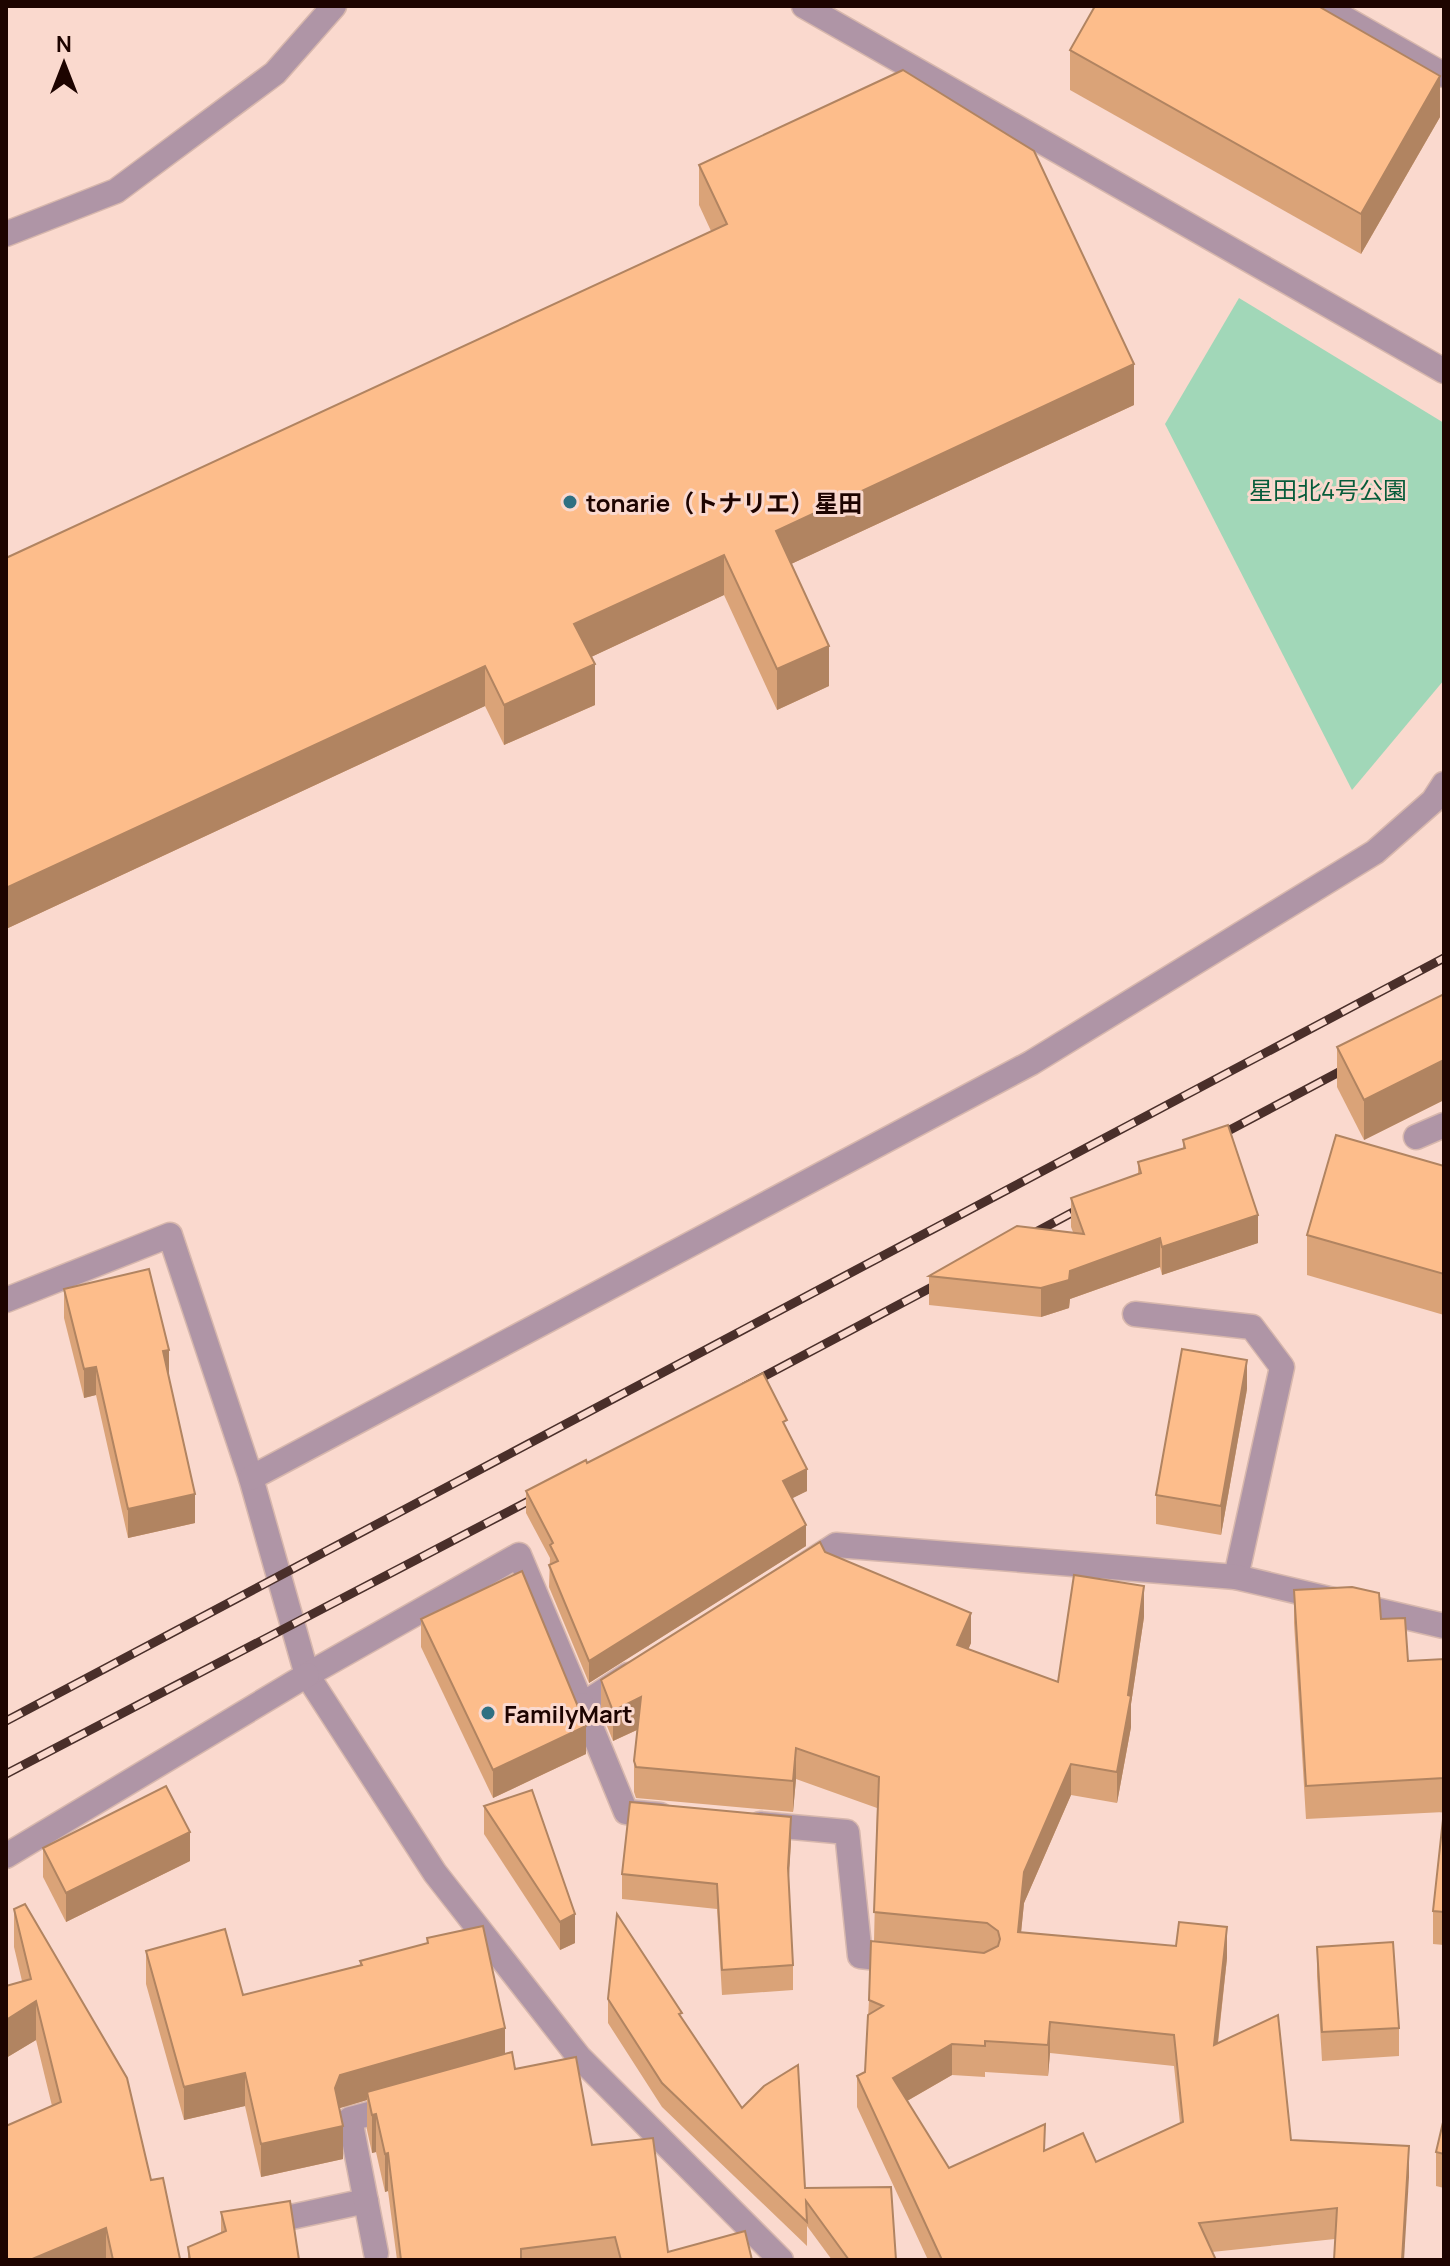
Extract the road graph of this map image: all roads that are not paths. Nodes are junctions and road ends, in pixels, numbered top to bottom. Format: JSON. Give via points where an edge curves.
{"nodes":[{"id":1,"x":334,"y":6,"type":"edge"},
{"id":2,"x":804,"y":6,"type":"edge"},
{"id":3,"x":1323,"y":6,"type":"edge"},
{"id":4,"x":1444,"y":75,"type":"edge"},
{"id":5,"x":6,"y":234,"type":"edge"},
{"id":6,"x":1444,"y":371,"type":"edge"},
{"id":7,"x":1444,"y":784,"type":"edge"},
{"id":8,"x":1444,"y":1125,"type":"edge"},
{"id":9,"x":1416,"y":1137,"type":"dead end"},
{"id":10,"x":6,"y":1300,"type":"edge"},
{"id":11,"x":1135,"y":1314,"type":"dead end"},
{"id":12,"x":251,"y":1478,"type":"junction"},
{"id":13,"x":1236,"y":1577,"type":"junction"},
{"id":14,"x":782,"y":1579,"type":"edge"},
{"id":15,"x":1444,"y":1626,"type":"edge"},
{"id":16,"x":649,"y":1663,"type":"edge"},
{"id":17,"x":307,"y":1675,"type":"junction"},
{"id":18,"x":582,"y":1705,"type":"junction"},
{"id":19,"x":689,"y":1818,"type":"edge"},
{"id":20,"x":737,"y":1822,"type":"edge"},
{"id":21,"x":6,"y":1856,"type":"edge"},
{"id":22,"x":922,"y":1963,"type":"edge"},
{"id":23,"x":579,"y":2057,"type":"junction"},
{"id":24,"x":548,"y":2065,"type":"edge"},
{"id":25,"x":426,"y":2099,"type":"edge"},
{"id":26,"x":366,"y":2201,"type":"junction"},
{"id":27,"x":259,"y":2224,"type":"edge"},
{"id":28,"x":376,"y":2253,"type":"dead end"},
{"id":29,"x":781,"y":2260,"type":"edge"}],
"edges":[{"from":1,"to":5,"type":"street","via":[[275,73],[116,191]]},
{"from":2,"to":6,"type":"street"},
{"from":3,"to":4,"type":"street"},
{"from":7,"to":12,"type":"street","via":[[1433,801],[1375,852],[1031,1063]]},
{"from":8,"to":9,"type":"street"},
{"from":10,"to":12,"type":"street","via":[[170,1235]]},
{"from":11,"to":13,"type":"street","via":[[1252,1327],[1282,1367]]},
{"from":12,"to":17,"type":"street"},
{"from":13,"to":14,"type":"street","via":[[836,1545]]},
{"from":13,"to":15,"type":"street"},
{"from":16,"to":18,"type":"street"},
{"from":17,"to":18,"type":"street","via":[[519,1555]]},
{"from":17,"to":21,"type":"street"},
{"from":17,"to":23,"type":"street","via":[[435,1873]]},
{"from":18,"to":19,"type":"street","via":[[626,1812]]},
{"from":20,"to":22,"type":"street","via":[[847,1832],[860,1956]]},
{"from":23,"to":24,"type":"street"},
{"from":23,"to":29,"type":"street"},
{"from":25,"to":26,"type":"street","via":[[350,2119]]},
{"from":26,"to":27,"type":"street"},
{"from":26,"to":28,"type":"street"}]}
